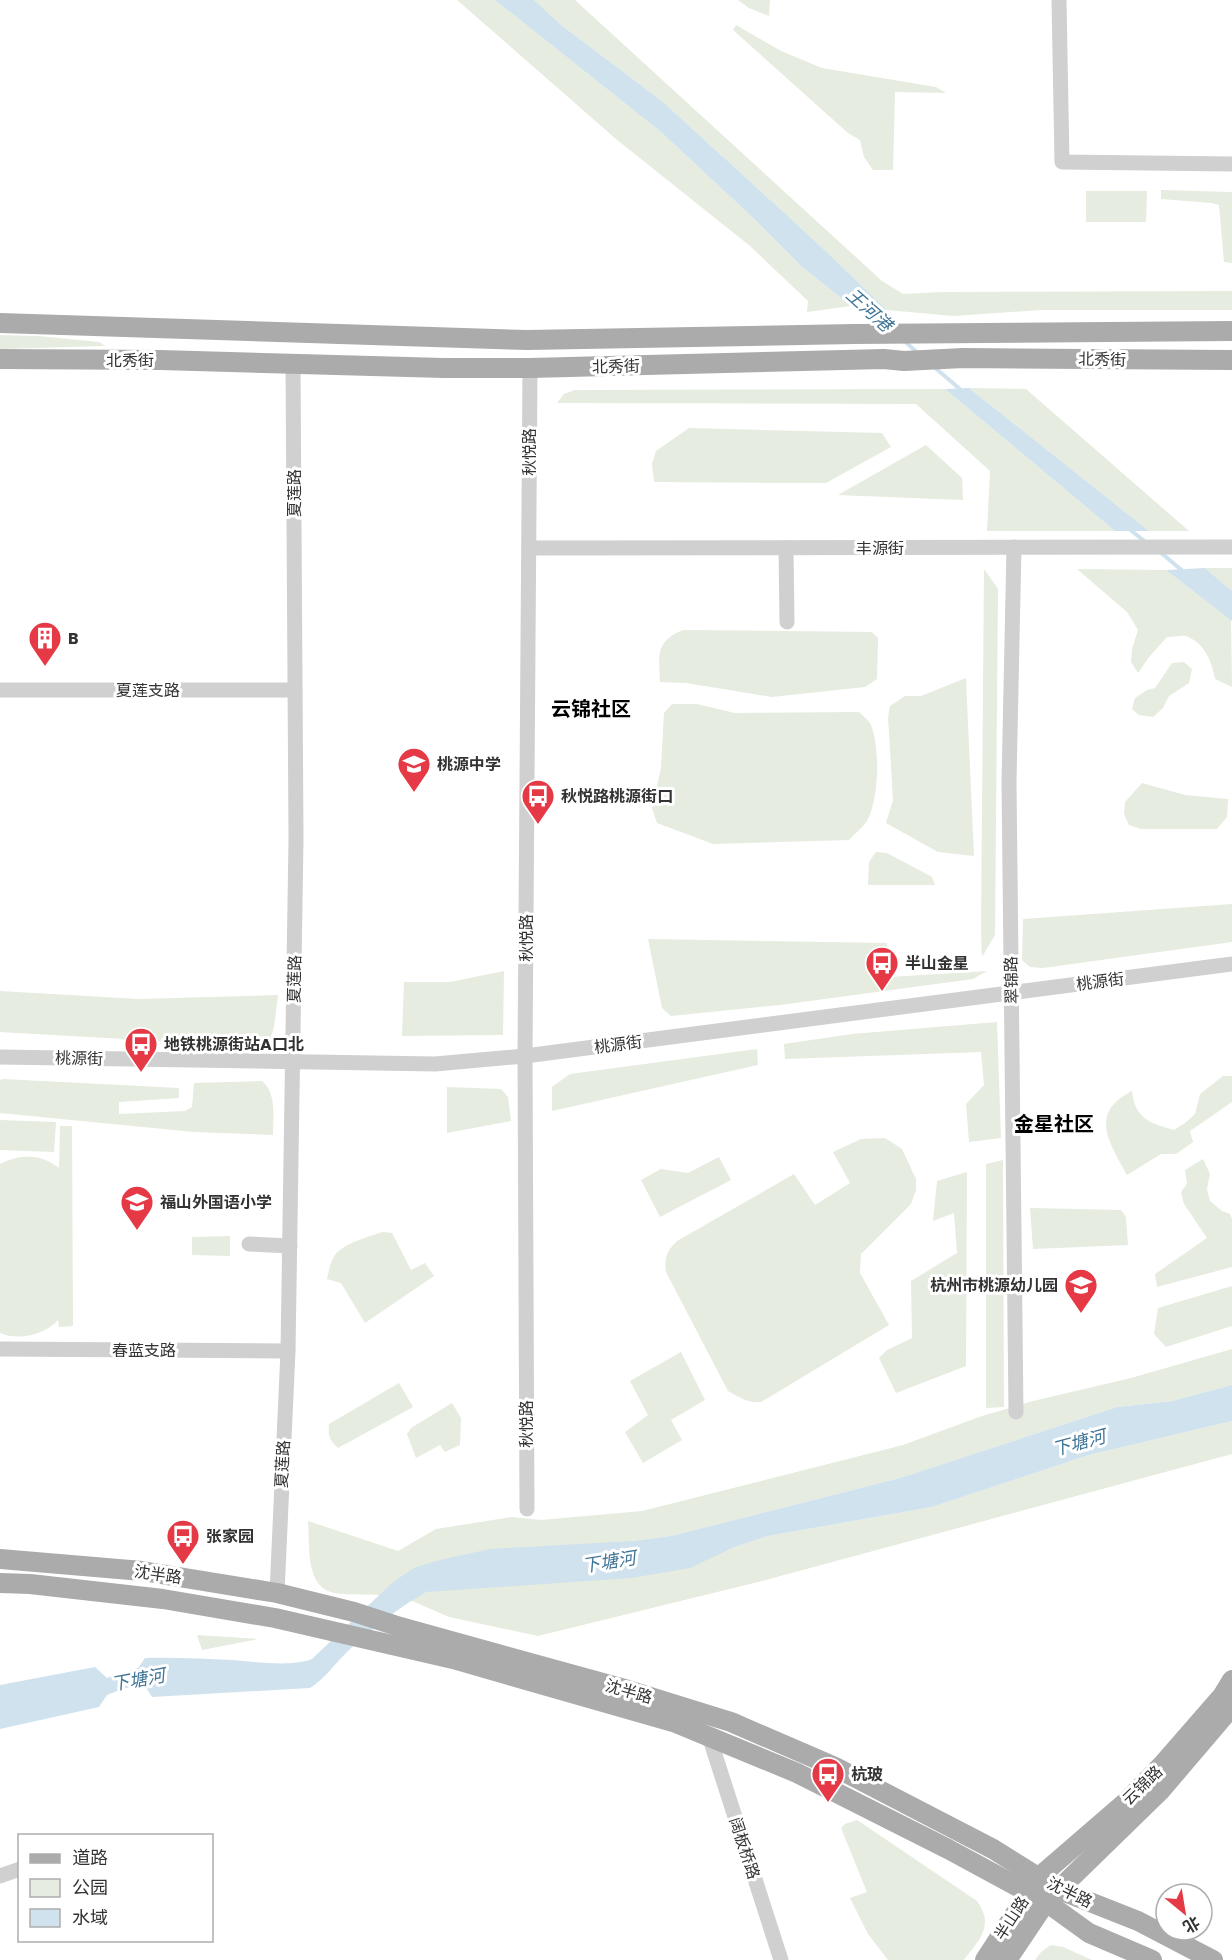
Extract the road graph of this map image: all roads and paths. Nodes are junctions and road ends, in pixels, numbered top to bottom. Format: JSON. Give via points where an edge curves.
{"nodes":[{"id":1,"x":1059,"y":0,"type":"edge"},
{"id":2,"x":1232,"y":164,"type":"edge"},
{"id":3,"x":0,"y":323,"type":"edge"},
{"id":4,"x":1232,"y":332,"type":"edge"},
{"id":5,"x":0,"y":359,"type":"edge"},
{"id":6,"x":1232,"y":360,"type":"edge"},
{"id":7,"x":293,"y":363,"type":"junction"},
{"id":8,"x":530,"y":368,"type":"junction"},
{"id":9,"x":1014,"y":547,"type":"junction"},
{"id":10,"x":1232,"y":547,"type":"edge"},
{"id":11,"x":529,"y":548,"type":"junction"},
{"id":12,"x":786,"y":548,"type":"junction"},
{"id":13,"x":787,"y":622,"type":"dead end"},
{"id":14,"x":0,"y":690,"type":"edge"},
{"id":15,"x":295,"y":690,"type":"junction"},
{"id":16,"x":1232,"y":964,"type":"edge"},
{"id":17,"x":1011,"y":993,"type":"junction"},
{"id":18,"x":525,"y":1056,"type":"junction"},
{"id":19,"x":0,"y":1057,"type":"edge"},
{"id":20,"x":292,"y":1062,"type":"junction"},
{"id":21,"x":249,"y":1244,"type":"dead end"},
{"id":22,"x":290,"y":1246,"type":"junction"},
{"id":23,"x":0,"y":1349,"type":"edge"},
{"id":24,"x":288,"y":1351,"type":"junction"},
{"id":25,"x":1016,"y":1412,"type":"dead end"},
{"id":26,"x":527,"y":1509,"type":"dead end"},
{"id":27,"x":0,"y":1559,"type":"edge"},
{"id":28,"x":0,"y":1583,"type":"edge"},
{"id":29,"x":277,"y":1593,"type":"junction"},
{"id":30,"x":1232,"y":1680,"type":"edge"},
{"id":31,"x":1232,"y":1704,"type":"edge"},
{"id":32,"x":709,"y":1737,"type":"junction"},
{"id":33,"x":18,"y":1870,"type":"edge"},
{"id":34,"x":0,"y":1876,"type":"edge"},
{"id":35,"x":1034,"y":1884,"type":"junction"},
{"id":36,"x":1051,"y":1895,"type":"junction"},
{"id":37,"x":781,"y":1960,"type":"edge"},
{"id":38,"x":985,"y":1960,"type":"edge"},
{"id":39,"x":1007,"y":1960,"type":"edge"},
{"id":40,"x":1152,"y":1960,"type":"edge"},
{"id":41,"x":1213,"y":1960,"type":"edge"}],
"edges":[{"from":1,"to":2,"type":"street","via":[[1062,162]]},
{"from":3,"to":4,"type":"main road","name":"北秀街","via":[[527,340]]},
{"from":5,"to":7,"type":"main road","name":"北秀街"},
{"from":6,"to":8,"type":"main road","name":"北秀街","via":[[872,359]]},
{"from":7,"to":8,"type":"main road","name":"北秀街"},
{"from":7,"to":15,"type":"street","name":"夏莲路"},
{"from":8,"to":11,"type":"street","name":"秋悦路"},
{"from":9,"to":10,"type":"street","name":"丰源街"},
{"from":9,"to":12,"type":"street","name":"丰源街"},
{"from":9,"to":17,"type":"street","name":"翠锦路","via":[[1009,782]]},
{"from":11,"to":12,"type":"street","name":"丰源街"},
{"from":11,"to":18,"type":"street","name":"秋悦路"},
{"from":12,"to":13,"type":"street"},
{"from":14,"to":15,"type":"street","name":"夏莲支路"},
{"from":15,"to":20,"type":"street","name":"夏莲路"},
{"from":16,"to":17,"type":"street","name":"桃源街"},
{"from":17,"to":18,"type":"street","name":"桃源街"},
{"from":17,"to":25,"type":"street","name":"翠锦路"},
{"from":18,"to":20,"type":"street","name":"桃源街","via":[[435,1064]]},
{"from":18,"to":26,"type":"street","name":"秋悦路"},
{"from":19,"to":20,"type":"street","name":"桃源街"},
{"from":20,"to":22,"type":"street","name":"夏莲路"},
{"from":21,"to":22,"type":"street"},
{"from":22,"to":24,"type":"street","name":"夏莲路"},
{"from":23,"to":24,"type":"street","name":"春蓝支路"},
{"from":24,"to":29,"type":"street","name":"夏莲路"},
{"from":27,"to":29,"type":"main road","name":"沈半路","via":[[142,1571]]},
{"from":28,"to":32,"type":"main road","name":"沈半路","via":[[163,1599],[275,1618],[453,1659],[658,1717]]},
{"from":29,"to":35,"type":"main road","name":"沈半路","via":[[731,1722],[835,1767],[993,1849]]},
{"from":30,"to":35,"type":"main road","name":"云锦路","via":[[1224,1695],[1162,1765]]},
{"from":31,"to":36,"type":"main road","name":"云锦路","via":[[1161,1790]]},
{"from":32,"to":35,"type":"main road","name":"沈半路","via":[[797,1773],[948,1849]]},
{"from":32,"to":37,"type":"street","name":"阔板桥路"},
{"from":33,"to":34,"type":"street"},
{"from":35,"to":36,"type":"main road","name":"沈半路"},
{"from":35,"to":38,"type":"main road","name":"半山路"},
{"from":36,"to":39,"type":"main road","name":"半山路"},
{"from":36,"to":40,"type":"main road","name":"沈半路","via":[[1089,1933]]},
{"from":36,"to":41,"type":"main road","name":"沈半路","via":[[1138,1921]]}]}
